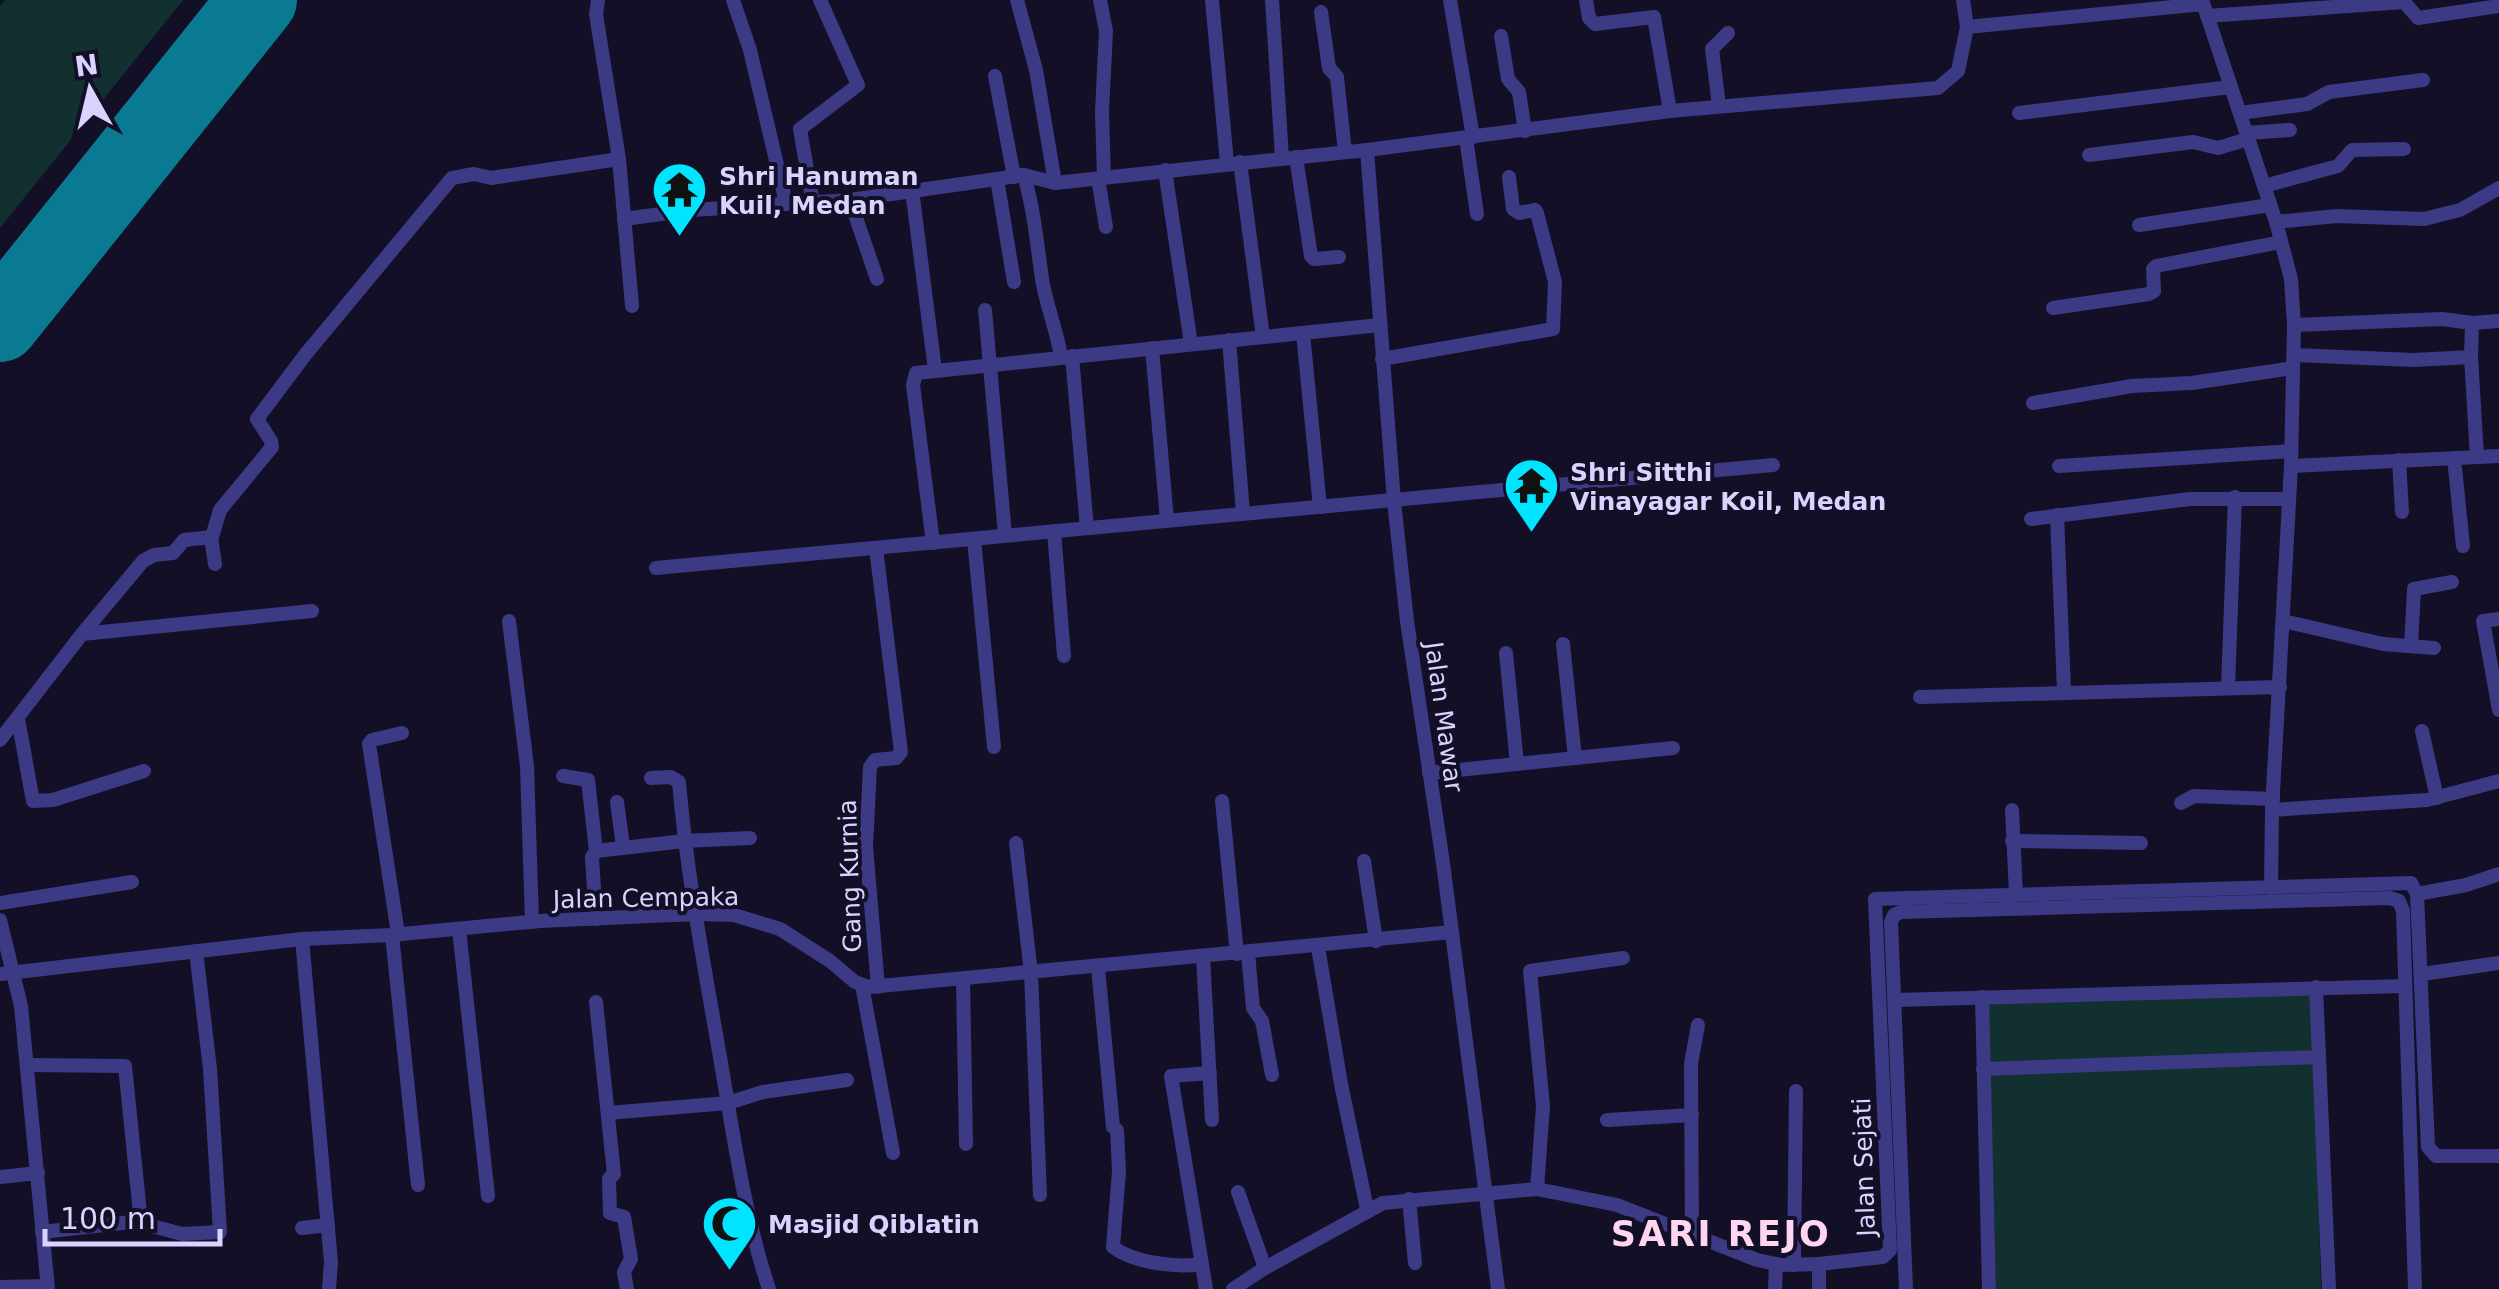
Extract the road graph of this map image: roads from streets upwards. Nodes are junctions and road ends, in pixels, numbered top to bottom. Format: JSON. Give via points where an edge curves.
{"nodes":[{"id":1,"x":598,"y":0,"type":"edge"},
{"id":2,"x":733,"y":0,"type":"edge"},
{"id":3,"x":820,"y":0,"type":"edge"},
{"id":4,"x":1016,"y":0,"type":"edge"},
{"id":5,"x":1100,"y":0,"type":"edge"},
{"id":6,"x":1212,"y":0,"type":"edge"},
{"id":7,"x":1272,"y":0,"type":"edge"},
{"id":8,"x":1450,"y":0,"type":"edge"},
{"id":9,"x":1586,"y":0,"type":"edge"},
{"id":10,"x":1650,"y":0,"type":"edge"},
{"id":11,"x":1963,"y":0,"type":"edge"},
{"id":12,"x":2473,"y":5,"type":"edge"},
{"id":13,"x":2204,"y":6,"type":"edge"},
{"id":14,"x":2499,"y":6,"type":"edge"},
{"id":15,"x":1321,"y":12,"type":"dead end"},
{"id":16,"x":1654,"y":17,"type":"junction"},
{"id":17,"x":1967,"y":27,"type":"junction"},
{"id":18,"x":1728,"y":33,"type":"dead end"},
{"id":19,"x":1501,"y":36,"type":"dead end"},
{"id":20,"x":996,"y":76,"type":"dead end"},
{"id":21,"x":2422,"y":80,"type":"dead end"},
{"id":22,"x":2230,"y":87,"type":"junction"},
{"id":23,"x":1718,"y":106,"type":"junction"},
{"id":24,"x":1670,"y":110,"type":"junction"},
{"id":25,"x":2019,"y":113,"type":"dead end"},
{"id":26,"x":2240,"y":113,"type":"junction"},
{"id":27,"x":2290,"y":130,"type":"dead end"},
{"id":28,"x":1525,"y":131,"type":"junction"},
{"id":29,"x":2247,"y":136,"type":"junction"},
{"id":30,"x":1470,"y":138,"type":"junction"},
{"id":31,"x":2404,"y":149,"type":"dead end"},
{"id":32,"x":1367,"y":150,"type":"junction"},
{"id":33,"x":1345,"y":152,"type":"junction"},
{"id":34,"x":2089,"y":155,"type":"dead end"},
{"id":35,"x":1289,"y":157,"type":"junction"},
{"id":36,"x":619,"y":159,"type":"junction"},
{"id":37,"x":1233,"y":162,"type":"junction"},
{"id":38,"x":1165,"y":170,"type":"junction"},
{"id":39,"x":1019,"y":176,"type":"junction"},
{"id":40,"x":1510,"y":177,"type":"dead end"},
{"id":41,"x":1101,"y":178,"type":"junction"},
{"id":42,"x":997,"y":179,"type":"junction"},
{"id":43,"x":1055,"y":183,"type":"junction"},
{"id":44,"x":2264,"y":186,"type":"junction"},
{"id":45,"x":2499,"y":188,"type":"edge"},
{"id":46,"x":912,"y":190,"type":"junction"},
{"id":47,"x":850,"y":200,"type":"junction"},
{"id":48,"x":786,"y":203,"type":"junction"},
{"id":49,"x":812,"y":204,"type":"junction"},
{"id":50,"x":2270,"y":206,"type":"junction"},
{"id":51,"x":1477,"y":214,"type":"dead end"},
{"id":52,"x":624,"y":219,"type":"junction"},
{"id":53,"x":2276,"y":222,"type":"junction"},
{"id":54,"x":2139,"y":226,"type":"dead end"},
{"id":55,"x":1106,"y":227,"type":"dead end"},
{"id":56,"x":2282,"y":242,"type":"junction"},
{"id":57,"x":1339,"y":257,"type":"dead end"},
{"id":58,"x":877,"y":278,"type":"dead end"},
{"id":59,"x":1014,"y":282,"type":"dead end"},
{"id":60,"x":632,"y":306,"type":"dead end"},
{"id":61,"x":2053,"y":308,"type":"dead end"},
{"id":62,"x":986,"y":310,"type":"dead end"},
{"id":63,"x":2499,"y":322,"type":"edge"},
{"id":64,"x":2472,"y":323,"type":"junction"},
{"id":65,"x":2294,"y":325,"type":"junction"},
{"id":66,"x":1380,"y":326,"type":"junction"},
{"id":67,"x":1303,"y":333,"type":"junction"},
{"id":68,"x":1263,"y":337,"type":"junction"},
{"id":69,"x":1228,"y":340,"type":"junction"},
{"id":70,"x":1192,"y":344,"type":"junction"},
{"id":71,"x":1152,"y":348,"type":"junction"},
{"id":72,"x":2471,"y":356,"type":"junction"},
{"id":73,"x":1066,"y":357,"type":"junction"},
{"id":74,"x":1382,"y":359,"type":"junction"},
{"id":75,"x":2293,"y":362,"type":"junction"},
{"id":76,"x":992,"y":364,"type":"junction"},
{"id":77,"x":934,"y":370,"type":"junction"},
{"id":78,"x":2033,"y":403,"type":"dead end"},
{"id":79,"x":2499,"y":456,"type":"edge"},
{"id":80,"x":2476,"y":457,"type":"junction"},
{"id":81,"x":2291,"y":458,"type":"junction"},
{"id":82,"x":2454,"y":458,"type":"junction"},
{"id":83,"x":2399,"y":460,"type":"junction"},
{"id":84,"x":1773,"y":465,"type":"dead end"},
{"id":85,"x":2059,"y":466,"type":"dead end"},
{"id":86,"x":2235,"y":498,"type":"junction"},
{"id":87,"x":2289,"y":499,"type":"junction"},
{"id":88,"x":1394,"y":500,"type":"junction"},
{"id":89,"x":1320,"y":507,"type":"junction"},
{"id":90,"x":2402,"y":512,"type":"dead end"},
{"id":91,"x":1242,"y":513,"type":"junction"},
{"id":92,"x":2057,"y":515,"type":"junction"},
{"id":93,"x":1167,"y":520,"type":"junction"},
{"id":94,"x":2031,"y":520,"type":"dead end"},
{"id":95,"x":1088,"y":528,"type":"junction"},
{"id":96,"x":1054,"y":531,"type":"junction"},
{"id":97,"x":1006,"y":536,"type":"junction"},
{"id":98,"x":212,"y":537,"type":"junction"},
{"id":99,"x":974,"y":539,"type":"junction"},
{"id":100,"x":933,"y":542,"type":"junction"},
{"id":101,"x":2462,"y":546,"type":"dead end"},
{"id":102,"x":876,"y":548,"type":"junction"},
{"id":103,"x":215,"y":564,"type":"dead end"},
{"id":104,"x":656,"y":568,"type":"dead end"},
{"id":105,"x":2452,"y":582,"type":"dead end"},
{"id":106,"x":312,"y":610,"type":"dead end"},
{"id":107,"x":2499,"y":620,"type":"edge"},
{"id":108,"x":510,"y":621,"type":"dead end"},
{"id":109,"x":2283,"y":621,"type":"junction"},
{"id":110,"x":82,"y":634,"type":"junction"},
{"id":111,"x":1563,"y":644,"type":"dead end"},
{"id":112,"x":2411,"y":646,"type":"junction"},
{"id":113,"x":2434,"y":648,"type":"dead end"},
{"id":114,"x":1506,"y":653,"type":"dead end"},
{"id":115,"x":1064,"y":656,"type":"dead end"},
{"id":116,"x":2495,"y":666,"type":"edge"},
{"id":117,"x":2280,"y":687,"type":"junction"},
{"id":118,"x":2228,"y":688,"type":"junction"},
{"id":119,"x":2064,"y":691,"type":"junction"},
{"id":120,"x":1920,"y":697,"type":"dead end"},
{"id":121,"x":2499,"y":710,"type":"edge"},
{"id":122,"x":18,"y":718,"type":"junction"},
{"id":123,"x":2422,"y":731,"type":"dead end"},
{"id":124,"x":402,"y":733,"type":"dead end"},
{"id":125,"x":0,"y":740,"type":"edge"},
{"id":126,"x":994,"y":747,"type":"dead end"},
{"id":127,"x":1673,"y":748,"type":"dead end"},
{"id":128,"x":1575,"y":758,"type":"junction"},
{"id":129,"x":1516,"y":764,"type":"junction"},
{"id":130,"x":144,"y":771,"type":"dead end"},
{"id":131,"x":1429,"y":772,"type":"junction"},
{"id":132,"x":563,"y":776,"type":"dead end"},
{"id":133,"x":651,"y":778,"type":"dead end"},
{"id":134,"x":2499,"y":782,"type":"edge"},
{"id":135,"x":2437,"y":798,"type":"junction"},
{"id":136,"x":1222,"y":801,"type":"dead end"},
{"id":137,"x":617,"y":802,"type":"dead end"},
{"id":138,"x":2181,"y":803,"type":"dead end"},
{"id":139,"x":2272,"y":804,"type":"junction"},
{"id":140,"x":2012,"y":810,"type":"dead end"},
{"id":141,"x":750,"y":838,"type":"dead end"},
{"id":142,"x":684,"y":841,"type":"junction"},
{"id":143,"x":2012,"y":841,"type":"junction"},
{"id":144,"x":2141,"y":842,"type":"dead end"},
{"id":145,"x":1016,"y":843,"type":"dead end"},
{"id":146,"x":623,"y":846,"type":"junction"},
{"id":147,"x":596,"y":851,"type":"junction"},
{"id":148,"x":1364,"y":861,"type":"dead end"},
{"id":149,"x":2499,"y":874,"type":"edge"},
{"id":150,"x":132,"y":882,"type":"dead end"},
{"id":151,"x":2271,"y":888,"type":"junction"},
{"id":152,"x":2016,"y":894,"type":"junction"},
{"id":153,"x":2416,"y":894,"type":"junction"},
{"id":154,"x":0,"y":903,"type":"edge"},
{"id":155,"x":696,"y":914,"type":"junction"},
{"id":156,"x":596,"y":919,"type":"junction"},
{"id":157,"x":0,"y":920,"type":"edge"},
{"id":158,"x":532,"y":922,"type":"junction"},
{"id":159,"x":459,"y":928,"type":"junction"},
{"id":160,"x":1452,"y":932,"type":"junction"},
{"id":161,"x":395,"y":935,"type":"junction"},
{"id":162,"x":302,"y":938,"type":"junction"},
{"id":163,"x":1376,"y":941,"type":"junction"},
{"id":164,"x":1318,"y":947,"type":"junction"},
{"id":165,"x":196,"y":951,"type":"junction"},
{"id":166,"x":1242,"y":954,"type":"junction"},
{"id":167,"x":1204,"y":956,"type":"junction"},
{"id":168,"x":1623,"y":958,"type":"dead end"},
{"id":169,"x":2499,"y":963,"type":"edge"},
{"id":170,"x":1098,"y":966,"type":"junction"},
{"id":171,"x":7,"y":973,"type":"edge"},
{"id":172,"x":1031,"y":974,"type":"junction"},
{"id":173,"x":2422,"y":974,"type":"junction"},
{"id":174,"x":963,"y":979,"type":"junction"},
{"id":175,"x":870,"y":986,"type":"junction"},
{"id":176,"x":2404,"y":986,"type":"junction"},
{"id":177,"x":2316,"y":987,"type":"junction"},
{"id":178,"x":1982,"y":997,"type":"junction"},
{"id":179,"x":1894,"y":1000,"type":"junction"},
{"id":180,"x":596,"y":1002,"type":"dead end"},
{"id":181,"x":1698,"y":1026,"type":"dead end"},
{"id":182,"x":2320,"y":1057,"type":"junction"},
{"id":183,"x":28,"y":1065,"type":"junction"},
{"id":184,"x":1984,"y":1069,"type":"junction"},
{"id":185,"x":1210,"y":1072,"type":"junction"},
{"id":186,"x":1272,"y":1074,"type":"dead end"},
{"id":187,"x":847,"y":1080,"type":"dead end"},
{"id":188,"x":1796,"y":1091,"type":"dead end"},
{"id":189,"x":728,"y":1102,"type":"junction"},
{"id":190,"x":608,"y":1113,"type":"junction"},
{"id":191,"x":1692,"y":1115,"type":"junction"},
{"id":192,"x":1212,"y":1120,"type":"dead end"},
{"id":193,"x":1606,"y":1120,"type":"dead end"},
{"id":194,"x":966,"y":1144,"type":"dead end"},
{"id":195,"x":893,"y":1153,"type":"dead end"},
{"id":196,"x":2499,"y":1156,"type":"edge"},
{"id":197,"x":38,"y":1173,"type":"junction"},
{"id":198,"x":0,"y":1176,"type":"edge"},
{"id":199,"x":418,"y":1185,"type":"dead end"},
{"id":200,"x":1537,"y":1189,"type":"junction"},
{"id":201,"x":1238,"y":1192,"type":"dead end"},
{"id":202,"x":1484,"y":1192,"type":"junction"},
{"id":203,"x":1040,"y":1195,"type":"dead end"},
{"id":204,"x":488,"y":1196,"type":"dead end"},
{"id":205,"x":1410,"y":1200,"type":"junction"},
{"id":206,"x":1367,"y":1209,"type":"junction"},
{"id":207,"x":140,"y":1220,"type":"junction"},
{"id":208,"x":328,"y":1226,"type":"junction"},
{"id":209,"x":302,"y":1228,"type":"dead end"},
{"id":210,"x":42,"y":1232,"type":"junction"},
{"id":211,"x":1692,"y":1234,"type":"junction"},
{"id":212,"x":1415,"y":1262,"type":"dead end"},
{"id":213,"x":1202,"y":1264,"type":"junction"},
{"id":214,"x":1776,"y":1264,"type":"junction"},
{"id":215,"x":1819,"y":1264,"type":"junction"},
{"id":216,"x":1794,"y":1265,"type":"junction"},
{"id":217,"x":1265,"y":1268,"type":"junction"},
{"id":218,"x":0,"y":1287,"type":"edge"},
{"id":219,"x":47,"y":1288,"type":"edge"},
{"id":220,"x":1238,"y":1288,"type":"edge"},
{"id":221,"x":329,"y":1289,"type":"edge"},
{"id":222,"x":628,"y":1289,"type":"edge"},
{"id":223,"x":769,"y":1289,"type":"edge"},
{"id":224,"x":1206,"y":1289,"type":"edge"},
{"id":225,"x":1498,"y":1289,"type":"edge"},
{"id":226,"x":1775,"y":1289,"type":"edge"},
{"id":227,"x":1819,"y":1289,"type":"edge"},
{"id":228,"x":1906,"y":1289,"type":"edge"},
{"id":229,"x":1989,"y":1289,"type":"edge"},
{"id":230,"x":2329,"y":1289,"type":"edge"},
{"id":231,"x":2415,"y":1289,"type":"edge"}],
"edges":[{"from":1,"to":36,"type":"street"},
{"from":2,"to":48,"type":"street"},
{"from":3,"to":49,"type":"street","via":[[858,85],[800,130]]},
{"from":4,"to":43,"type":"street","via":[[1045,112]]},
{"from":5,"to":41,"type":"street","via":[[1106,31]]},
{"from":6,"to":37,"type":"street"},
{"from":7,"to":35,"type":"street"},
{"from":8,"to":30,"type":"street"},
{"from":9,"to":16,"type":"street","via":[[1595,24]]},
{"from":10,"to":16,"type":"street"},
{"from":11,"to":17,"type":"street"},
{"from":12,"to":13,"type":"street","via":[[2418,18],[2404,2]]},
{"from":12,"to":14,"type":"street"},
{"from":13,"to":17,"type":"street"},
{"from":13,"to":22,"type":"street"},
{"from":15,"to":33,"type":"street"},
{"from":16,"to":24,"type":"street"},
{"from":17,"to":23,"type":"street","via":[[1958,71],[1938,88]]},
{"from":18,"to":23,"type":"street","via":[[1712,50]]},
{"from":19,"to":28,"type":"street"},
{"from":20,"to":39,"type":"street"},
{"from":21,"to":26,"type":"street"},
{"from":22,"to":25,"type":"street"},
{"from":22,"to":26,"type":"street"},
{"from":23,"to":24,"type":"street"},
{"from":24,"to":28,"type":"street"},
{"from":26,"to":29,"type":"street"},
{"from":27,"to":29,"type":"street"},
{"from":28,"to":30,"type":"street"},
{"from":29,"to":34,"type":"street","via":[[2218,148],[2193,142]]},
{"from":29,"to":44,"type":"street"},
{"from":30,"to":32,"type":"street"},
{"from":30,"to":51,"type":"street"},
{"from":31,"to":44,"type":"street","via":[[2355,149],[2338,166]]},
{"from":32,"to":33,"type":"street"},
{"from":32,"to":66,"type":"street","name":"Jalan Mawar"},
{"from":33,"to":35,"type":"street"},
{"from":35,"to":37,"type":"street"},
{"from":35,"to":57,"type":"street","via":[[1311,256]]},
{"from":36,"to":52,"type":"street"},
{"from":36,"to":98,"type":"street","via":[[491,178],[462,174],[444,185],[257,419],[272,447],[220,510]]},
{"from":37,"to":38,"type":"street"},
{"from":37,"to":68,"type":"street"},
{"from":38,"to":41,"type":"street"},
{"from":38,"to":70,"type":"street"},
{"from":39,"to":42,"type":"street"},
{"from":39,"to":43,"type":"street"},
{"from":39,"to":73,"type":"street"},
{"from":40,"to":74,"type":"street","via":[[1513,209],[1537,214],[1555,282],[1553,330]]},
{"from":41,"to":43,"type":"street"},
{"from":41,"to":55,"type":"street"},
{"from":42,"to":46,"type":"street"},
{"from":42,"to":59,"type":"street"},
{"from":44,"to":50,"type":"street"},
{"from":45,"to":53,"type":"street","via":[[2424,220],[2337,216]]},
{"from":46,"to":47,"type":"street"},
{"from":46,"to":77,"type":"street"},
{"from":47,"to":49,"type":"street"},
{"from":47,"to":58,"type":"street"},
{"from":48,"to":49,"type":"street"},
{"from":48,"to":52,"type":"street"},
{"from":50,"to":53,"type":"street"},
{"from":50,"to":54,"type":"street"},
{"from":52,"to":60,"type":"street"},
{"from":53,"to":56,"type":"street"},
{"from":56,"to":61,"type":"street","via":[[2156,266],[2149,294]]},
{"from":56,"to":65,"type":"street"},
{"from":62,"to":76,"type":"street"},
{"from":63,"to":64,"type":"street"},
{"from":64,"to":65,"type":"street"},
{"from":64,"to":72,"type":"street"},
{"from":65,"to":75,"type":"street"},
{"from":66,"to":67,"type":"street"},
{"from":66,"to":74,"type":"street","name":"Jalan Mawar"},
{"from":67,"to":68,"type":"street"},
{"from":67,"to":89,"type":"street"},
{"from":68,"to":69,"type":"street"},
{"from":69,"to":70,"type":"street"},
{"from":69,"to":91,"type":"street"},
{"from":70,"to":71,"type":"street"},
{"from":71,"to":73,"type":"street"},
{"from":71,"to":93,"type":"street"},
{"from":72,"to":75,"type":"street"},
{"from":72,"to":80,"type":"street"},
{"from":73,"to":76,"type":"street"},
{"from":73,"to":95,"type":"street"},
{"from":74,"to":88,"type":"street","name":"Jalan Mawar"},
{"from":75,"to":78,"type":"street","via":[[2192,383]]},
{"from":75,"to":81,"type":"street"},
{"from":76,"to":77,"type":"street"},
{"from":76,"to":97,"type":"street"},
{"from":77,"to":100,"type":"street","via":[[913,375]]},
{"from":79,"to":80,"type":"street"},
{"from":80,"to":82,"type":"street"},
{"from":81,"to":83,"type":"street"},
{"from":81,"to":85,"type":"street"},
{"from":81,"to":87,"type":"street"},
{"from":82,"to":83,"type":"street"},
{"from":82,"to":101,"type":"street"},
{"from":83,"to":90,"type":"street"},
{"from":84,"to":88,"type":"street"},
{"from":86,"to":87,"type":"street"},
{"from":86,"to":92,"type":"street"},
{"from":86,"to":118,"type":"street"},
{"from":87,"to":109,"type":"street"},
{"from":88,"to":89,"type":"street"},
{"from":88,"to":131,"type":"street","name":"Jalan Mawar"},
{"from":89,"to":91,"type":"street"},
{"from":91,"to":93,"type":"street"},
{"from":92,"to":94,"type":"street"},
{"from":92,"to":119,"type":"street"},
{"from":93,"to":95,"type":"street"},
{"from":95,"to":96,"type":"street"},
{"from":96,"to":97,"type":"street"},
{"from":96,"to":115,"type":"street"},
{"from":97,"to":99,"type":"street"},
{"from":98,"to":103,"type":"street"},
{"from":98,"to":110,"type":"street","via":[[184,540],[176,552],[147,557]]},
{"from":99,"to":100,"type":"street"},
{"from":99,"to":126,"type":"street"},
{"from":100,"to":102,"type":"street"},
{"from":102,"to":104,"type":"street"},
{"from":102,"to":175,"type":"street","name":"Gang Kurnia","via":[[901,752],[870,767]]},
{"from":105,"to":112,"type":"street","via":[[2414,589]]},
{"from":106,"to":110,"type":"street"},
{"from":107,"to":116,"type":"street","via":[[2484,622]]},
{"from":108,"to":158,"type":"street","via":[[527,766]]},
{"from":109,"to":112,"type":"street"},
{"from":109,"to":117,"type":"street"},
{"from":110,"to":122,"type":"street"},
{"from":111,"to":128,"type":"street"},
{"from":112,"to":113,"type":"street"},
{"from":114,"to":129,"type":"street"},
{"from":116,"to":121,"type":"street"},
{"from":117,"to":118,"type":"street"},
{"from":117,"to":139,"type":"street"},
{"from":118,"to":119,"type":"street"},
{"from":119,"to":120,"type":"street"},
{"from":122,"to":125,"type":"street"},
{"from":122,"to":130,"type":"street","via":[[33,801]]},
{"from":123,"to":135,"type":"street"},
{"from":124,"to":161,"type":"street","via":[[369,744]]},
{"from":127,"to":128,"type":"street"},
{"from":128,"to":129,"type":"street"},
{"from":129,"to":131,"type":"street"},
{"from":131,"to":160,"type":"street","name":"Jalan Mawar"},
{"from":132,"to":147,"type":"street","via":[[588,780]]},
{"from":133,"to":142,"type":"street","via":[[679,782]]},
{"from":134,"to":135,"type":"street"},
{"from":135,"to":139,"type":"street"},
{"from":136,"to":166,"type":"street"},
{"from":137,"to":146,"type":"street"},
{"from":138,"to":139,"type":"street","via":[[2194,796]]},
{"from":139,"to":151,"type":"street"},
{"from":140,"to":143,"type":"street"},
{"from":141,"to":142,"type":"street"},
{"from":142,"to":146,"type":"street"},
{"from":142,"to":155,"type":"street"},
{"from":143,"to":144,"type":"street"},
{"from":143,"to":152,"type":"street"},
{"from":145,"to":172,"type":"street"},
{"from":146,"to":147,"type":"street"},
{"from":147,"to":156,"type":"street"},
{"from":148,"to":163,"type":"street"},
{"from":149,"to":153,"type":"street"},
{"from":150,"to":154,"type":"street"},
{"from":151,"to":152,"type":"street"},
{"from":151,"to":153,"type":"street","via":[[2408,882]]},
{"from":152,"to":215,"type":"street","name":"Jalan Sejati","via":[[1875,900],[1890,1250],[1884,1257]]},
{"from":153,"to":173,"type":"street"},
{"from":155,"to":156,"type":"street","name":"Jalan Cempaka"},
{"from":155,"to":175,"type":"street","name":"Jalan Cempaka","via":[[734,915],[780,929]]},
{"from":155,"to":189,"type":"street"},
{"from":156,"to":158,"type":"street","name":"Jalan Cempaka"},
{"from":157,"to":171,"type":"street"},
{"from":158,"to":159,"type":"street","name":"Jalan Cempaka"},
{"from":159,"to":161,"type":"street","name":"Jalan Cempaka"},
{"from":159,"to":204,"type":"street"},
{"from":160,"to":163,"type":"street"},
{"from":160,"to":202,"type":"street","name":"Jalan Mawar"},
{"from":161,"to":162,"type":"street","name":"Jalan Cempaka"},
{"from":161,"to":199,"type":"street"},
{"from":162,"to":165,"type":"street","name":"Jalan Cempaka"},
{"from":162,"to":208,"type":"street"},
{"from":163,"to":164,"type":"street"},
{"from":164,"to":166,"type":"street"},
{"from":164,"to":206,"type":"street"},
{"from":165,"to":171,"type":"street","name":"Jalan Cempaka"},
{"from":165,"to":207,"type":"street","via":[[220,1232],[182,1234]]},
{"from":166,"to":167,"type":"street"},
{"from":166,"to":186,"type":"street"},
{"from":167,"to":170,"type":"street"},
{"from":167,"to":185,"type":"street"},
{"from":168,"to":200,"type":"street","via":[[1530,971],[1543,1106]]},
{"from":169,"to":173,"type":"street"},
{"from":170,"to":172,"type":"street"},
{"from":170,"to":213,"type":"street","via":[[1119,1153],[1113,1247],[1152,1261]]},
{"from":171,"to":183,"type":"street"},
{"from":172,"to":174,"type":"street"},
{"from":172,"to":203,"type":"street"},
{"from":173,"to":196,"type":"street","via":[[2428,1147],[2436,1156]]},
{"from":174,"to":175,"type":"street"},
{"from":174,"to":194,"type":"street"},
{"from":175,"to":195,"type":"street"},
{"from":176,"to":177,"type":"street"},
{"from":176,"to":179,"type":"street","via":[[2402,912],[2395,899],[1960,910],[1894,914]]},
{"from":176,"to":231,"type":"street"},
{"from":177,"to":178,"type":"street"},
{"from":177,"to":182,"type":"street"},
{"from":178,"to":179,"type":"street"},
{"from":178,"to":184,"type":"street"},
{"from":179,"to":228,"type":"street"},
{"from":180,"to":190,"type":"street"},
{"from":181,"to":191,"type":"street"},
{"from":182,"to":184,"type":"street"},
{"from":182,"to":230,"type":"street"},
{"from":183,"to":197,"type":"street"},
{"from":183,"to":207,"type":"street","via":[[125,1066]]},
{"from":184,"to":229,"type":"street"},
{"from":185,"to":192,"type":"street"},
{"from":185,"to":213,"type":"street","via":[[1171,1075]]},
{"from":187,"to":189,"type":"street"},
{"from":188,"to":216,"type":"street"},
{"from":189,"to":190,"type":"street"},
{"from":189,"to":223,"type":"street"},
{"from":190,"to":222,"type":"street","via":[[610,1213],[624,1216]]},
{"from":191,"to":193,"type":"street"},
{"from":191,"to":211,"type":"street"},
{"from":197,"to":198,"type":"street"},
{"from":197,"to":210,"type":"street"},
{"from":200,"to":202,"type":"street","name":"Jalan Sejati"},
{"from":200,"to":211,"type":"street","name":"Jalan Sejati","via":[[1617,1205]]},
{"from":201,"to":217,"type":"street"},
{"from":202,"to":205,"type":"street","name":"Jalan Sejati"},
{"from":202,"to":225,"type":"street","name":"Jalan Mawar"},
{"from":205,"to":206,"type":"street","name":"Jalan Sejati"},
{"from":205,"to":212,"type":"street"},
{"from":206,"to":217,"type":"street","name":"Jalan Sejati"},
{"from":207,"to":210,"type":"street"},
{"from":208,"to":209,"type":"street"},
{"from":208,"to":221,"type":"street"},
{"from":210,"to":219,"type":"street"},
{"from":211,"to":214,"type":"street","name":"Jalan Sejati"},
{"from":213,"to":224,"type":"street"},
{"from":214,"to":216,"type":"street","name":"Jalan Sejati"},
{"from":214,"to":226,"type":"street"},
{"from":215,"to":216,"type":"street","name":"Jalan Sejati"},
{"from":215,"to":227,"type":"street"},
{"from":217,"to":220,"type":"street","name":"Jalan Sejati"},
{"from":218,"to":219,"type":"street"}]}
